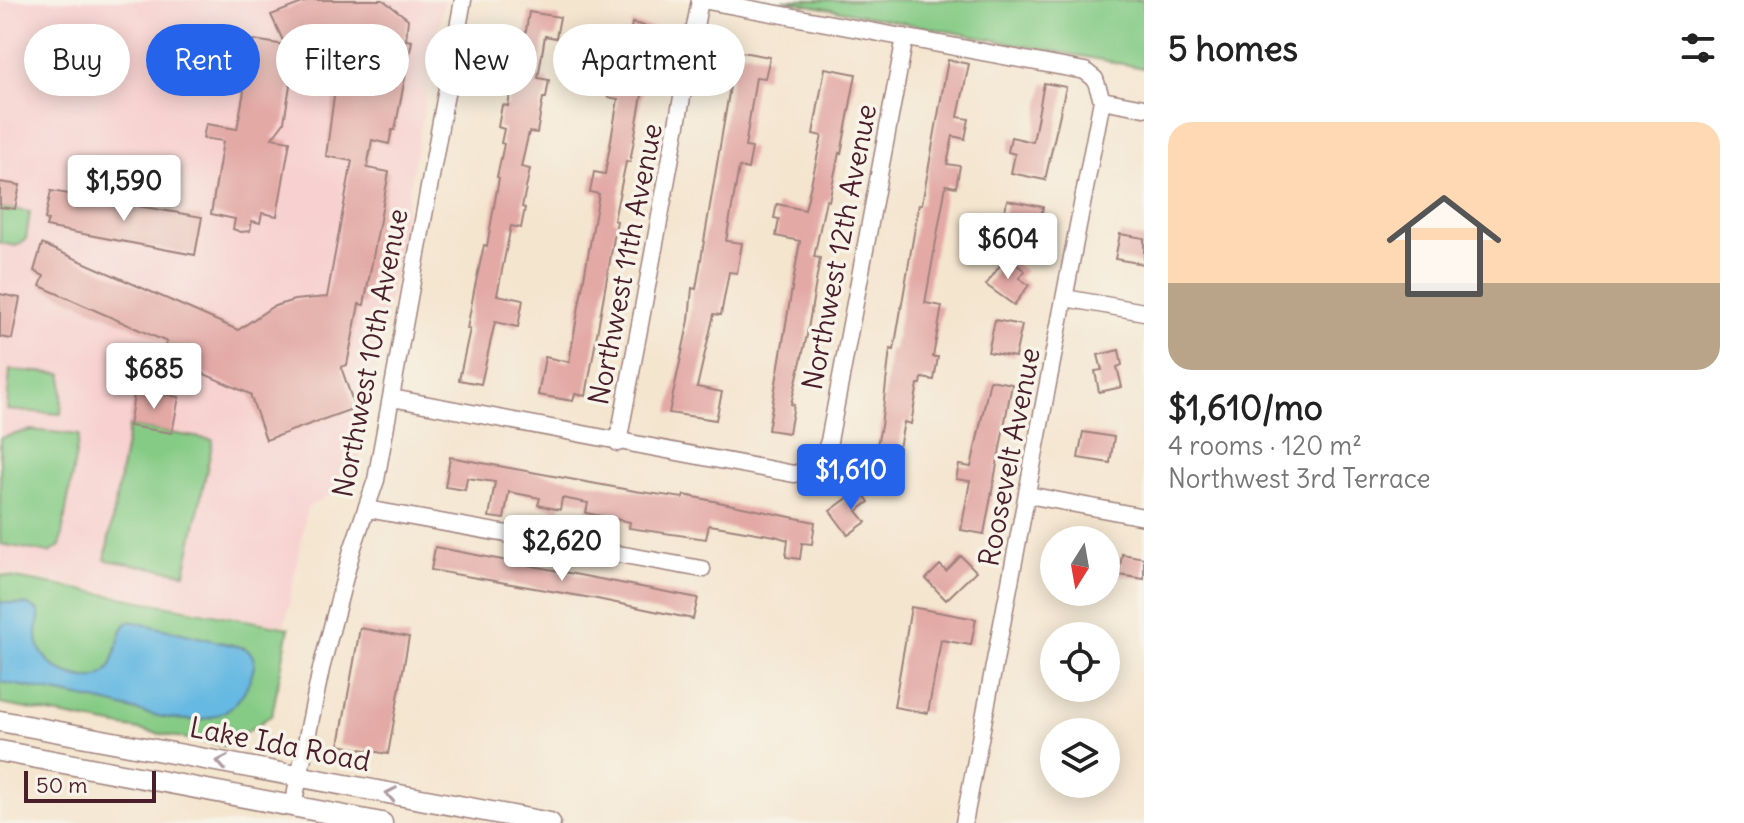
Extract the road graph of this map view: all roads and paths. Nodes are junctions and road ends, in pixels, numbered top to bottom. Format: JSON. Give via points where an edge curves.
{"nodes":[{"id":1,"x":463,"y":0,"type":"edge"},
{"id":2,"x":701,"y":0,"type":"edge"},
{"id":3,"x":905,"y":37,"type":"junction"},
{"id":4,"x":1102,"y":100,"type":"junction"},
{"id":5,"x":1144,"y":108,"type":"edge"},
{"id":6,"x":1065,"y":298,"type":"junction"},
{"id":7,"x":1144,"y":312,"type":"edge"},
{"id":8,"x":392,"y":398,"type":"junction"},
{"id":9,"x":618,"y":443,"type":"junction"},
{"id":10,"x":1028,"y":495,"type":"junction"},
{"id":11,"x":367,"y":509,"type":"junction"},
{"id":12,"x":1144,"y":517,"type":"edge"},
{"id":13,"x":702,"y":569,"type":"dead end"},
{"id":14,"x":0,"y":721,"type":"edge"},
{"id":15,"x":0,"y":751,"type":"edge"},
{"id":16,"x":298,"y":776,"type":"junction"},
{"id":17,"x":293,"y":806,"type":"junction"},
{"id":18,"x":382,"y":823,"type":"edge"},
{"id":19,"x":550,"y":823,"type":"edge"},
{"id":20,"x":964,"y":823,"type":"edge"}],
"edges":[{"from":1,"to":8,"type":"street","name":"Northwest 10th Avenue"},
{"from":2,"to":3,"type":"street"},
{"from":2,"to":9,"type":"street","name":"Northwest 11th Avenue"},
{"from":3,"to":4,"type":"street","via":[[1085,71],[1095,79]]},
{"from":3,"to":9,"type":"street","name":"Northwest 12th Avenue","via":[[825,454],[817,464],[794,474]]},
{"from":4,"to":5,"type":"street"},
{"from":4,"to":6,"type":"street","name":"Roosevelt Avenue"},
{"from":6,"to":7,"type":"street"},
{"from":6,"to":10,"type":"street","name":"Roosevelt Avenue"},
{"from":8,"to":9,"type":"street"},
{"from":8,"to":11,"type":"street","name":"Northwest 10th Avenue"},
{"from":10,"to":12,"type":"street"},
{"from":10,"to":20,"type":"street","name":"Roosevelt Avenue"},
{"from":11,"to":13,"type":"street"},
{"from":11,"to":16,"type":"street","name":"Northwest 10th Avenue","via":[[321,669]]},
{"from":16,"to":14,"type":"street","name":"Lake Ida Road","one_way":true},
{"from":15,"to":17,"type":"street","name":"Lake Ida Road"},
{"from":16,"to":17,"type":"street","name":"Northwest 10th Avenue"},
{"from":19,"to":16,"type":"street","name":"Lake Ida Road","one_way":true},
{"from":17,"to":18,"type":"street","name":"Lake Ida Road"}]}
